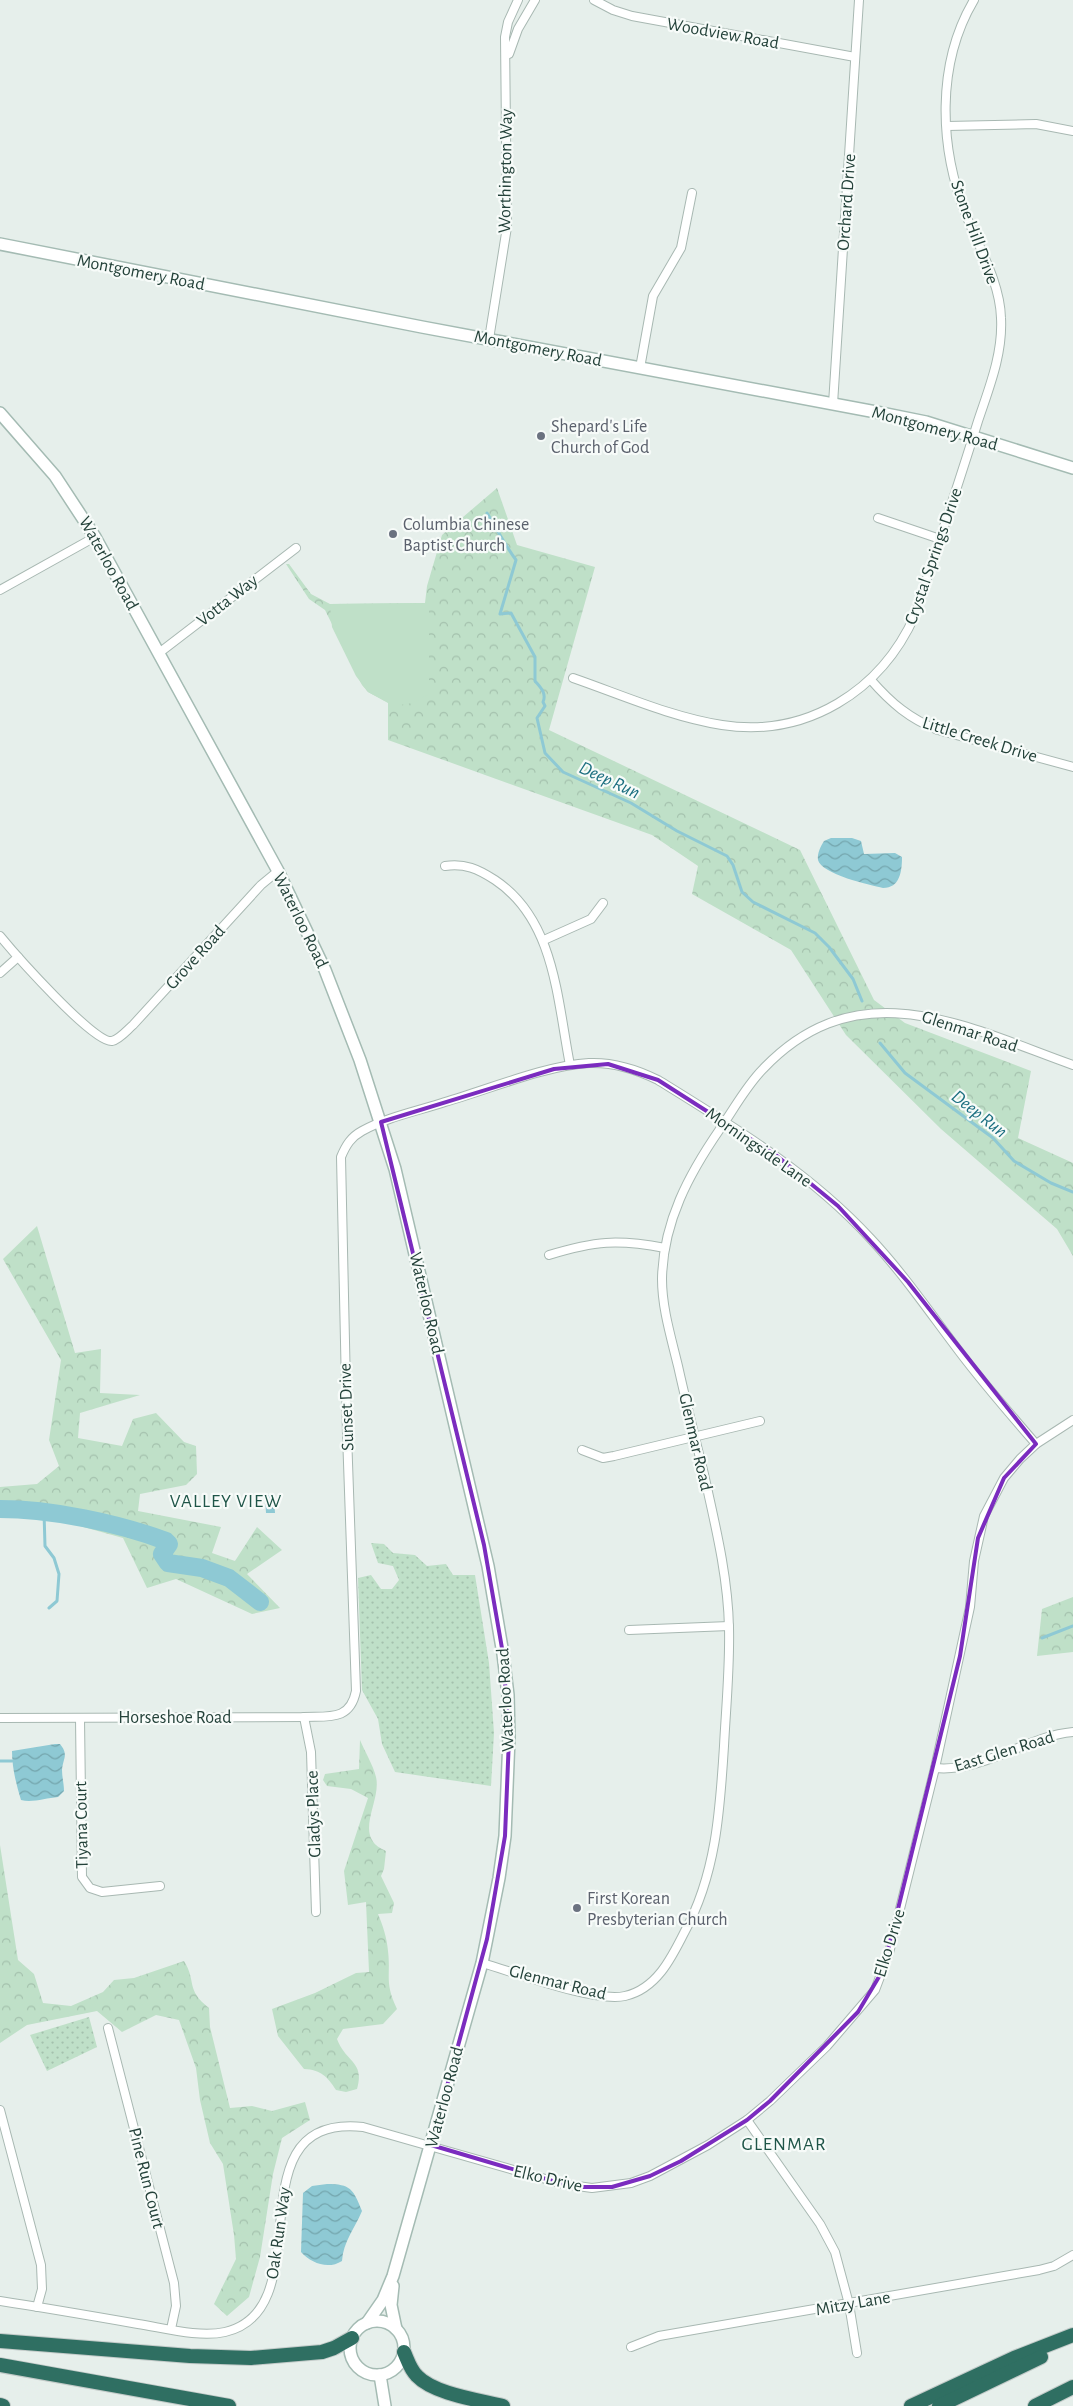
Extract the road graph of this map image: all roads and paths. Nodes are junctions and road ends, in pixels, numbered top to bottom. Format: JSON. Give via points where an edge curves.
{"nodes":[{"id":1,"x":518,"y":0,"type":"edge"},
{"id":2,"x":535,"y":0,"type":"edge"},
{"id":3,"x":594,"y":0,"type":"edge"},
{"id":4,"x":859,"y":0,"type":"edge"},
{"id":5,"x":974,"y":0,"type":"edge"},
{"id":6,"x":855,"y":58,"type":"junction"},
{"id":7,"x":507,"y":61,"type":"junction"},
{"id":8,"x":946,"y":126,"type":"junction"},
{"id":9,"x":1073,"y":131,"type":"edge"},
{"id":10,"x":692,"y":193,"type":"dead end"},
{"id":11,"x":3,"y":246,"type":"edge"},
{"id":12,"x":489,"y":339,"type":"junction"},
{"id":13,"x":640,"y":368,"type":"junction"},
{"id":14,"x":833,"y":404,"type":"junction"},
{"id":15,"x":0,"y":413,"type":"edge"},
{"id":16,"x":974,"y":436,"type":"junction"},
{"id":17,"x":1073,"y":468,"type":"edge"},
{"id":18,"x":878,"y":518,"type":"dead end"},
{"id":19,"x":95,"y":537,"type":"junction"},
{"id":20,"x":940,"y":539,"type":"junction"},
{"id":21,"x":296,"y":548,"type":"dead end"},
{"id":22,"x":0,"y":590,"type":"edge"},
{"id":23,"x":159,"y":653,"type":"junction"},
{"id":24,"x":573,"y":678,"type":"dead end"},
{"id":25,"x":871,"y":680,"type":"junction"},
{"id":26,"x":1073,"y":767,"type":"edge"},
{"id":27,"x":445,"y":866,"type":"dead end"},
{"id":28,"x":278,"y":871,"type":"junction"},
{"id":29,"x":604,"y":903,"type":"dead end"},
{"id":30,"x":0,"y":936,"type":"edge"},
{"id":31,"x":544,"y":940,"type":"junction"},
{"id":32,"x":18,"y":957,"type":"junction"},
{"id":33,"x":0,"y":974,"type":"edge"},
{"id":34,"x":570,"y":1064,"type":"junction"},
{"id":35,"x":1073,"y":1065,"type":"edge"},
{"id":36,"x":381,"y":1122,"type":"junction"},
{"id":37,"x":725,"y":1122,"type":"junction"},
{"id":38,"x":665,"y":1248,"type":"junction"},
{"id":39,"x":549,"y":1255,"type":"dead end"},
{"id":40,"x":1073,"y":1420,"type":"edge"},
{"id":41,"x":760,"y":1422,"type":"dead end"},
{"id":42,"x":695,"y":1437,"type":"junction"},
{"id":43,"x":1036,"y":1444,"type":"junction"},
{"id":44,"x":582,"y":1450,"type":"dead end"},
{"id":45,"x":729,"y":1626,"type":"junction"},
{"id":46,"x":629,"y":1630,"type":"dead end"},
{"id":47,"x":349,"y":1710,"type":"joint"},
{"id":48,"x":304,"y":1717,"type":"junction"},
{"id":49,"x":0,"y":1718,"type":"edge"},
{"id":50,"x":80,"y":1718,"type":"junction"},
{"id":51,"x":1073,"y":1732,"type":"edge"},
{"id":52,"x":935,"y":1768,"type":"junction"},
{"id":53,"x":160,"y":1886,"type":"dead end"},
{"id":54,"x":316,"y":1912,"type":"dead end"},
{"id":55,"x":482,"y":1963,"type":"junction"},
{"id":56,"x":108,"y":2028,"type":"dead end"},
{"id":57,"x":0,"y":2110,"type":"edge"},
{"id":58,"x":747,"y":2120,"type":"junction"},
{"id":59,"x":431,"y":2145,"type":"junction"},
{"id":60,"x":1073,"y":2255,"type":"edge"},
{"id":61,"x":393,"y":2276,"type":"junction"},
{"id":62,"x":0,"y":2301,"type":"edge"},
{"id":63,"x":849,"y":2304,"type":"junction"},
{"id":64,"x":37,"y":2307,"type":"junction"},
{"id":65,"x":367,"y":2323,"type":"junction"},
{"id":66,"x":396,"y":2329,"type":"junction"},
{"id":67,"x":171,"y":2330,"type":"junction"},
{"id":68,"x":1073,"y":2335,"type":"edge"},
{"id":69,"x":352,"y":2338,"type":"junction"},
{"id":70,"x":0,"y":2341,"type":"edge"},
{"id":71,"x":1073,"y":2341,"type":"edge"},
{"id":72,"x":631,"y":2347,"type":"dead end"},
{"id":73,"x":404,"y":2352,"type":"junction"},
{"id":74,"x":857,"y":2353,"type":"dead end"},
{"id":75,"x":0,"y":2365,"type":"edge"},
{"id":76,"x":380,"y":2375,"type":"junction"},
{"id":77,"x":1073,"y":2387,"type":"edge"},
{"id":78,"x":384,"y":2403,"type":"edge"},
{"id":79,"x":229,"y":2406,"type":"edge"},
{"id":80,"x":503,"y":2406,"type":"edge"},
{"id":81,"x":911,"y":2406,"type":"edge"},
{"id":82,"x":939,"y":2406,"type":"edge"},
{"id":83,"x":1035,"y":2406,"type":"edge"}],
"edges":[{"from":1,"to":7,"type":"street","name":"Worthington Way","via":[[505,37]]},
{"from":2,"to":7,"type":"street","name":"Worthington Way","via":[[513,39]]},
{"from":3,"to":6,"type":"street","name":"Woodview Road","via":[[632,16]]},
{"from":4,"to":6,"type":"street","name":"Orchard Drive"},
{"from":5,"to":8,"type":"street","name":"Stone Hill Drive","via":[[951,56]]},
{"from":6,"to":14,"type":"street","name":"Orchard Drive"},
{"from":7,"to":12,"type":"street","name":"Worthington Way","via":[[507,227]]},
{"from":8,"to":9,"type":"street","via":[[1028,124]]},
{"from":8,"to":16,"type":"street","name":"Stone Hill Drive","via":[[958,192],[993,279],[1001,318],[997,362]]},
{"from":10,"to":13,"type":"street","via":[[681,248],[653,296]]},
{"from":11,"to":12,"type":"main road","name":"Montgomery Road"},
{"from":12,"to":13,"type":"main road","name":"Montgomery Road"},
{"from":13,"to":14,"type":"main road","name":"Montgomery Road"},
{"from":14,"to":16,"type":"main road","name":"Montgomery Road","via":[[926,422]]},
{"from":15,"to":19,"type":"main road","name":"Waterloo Road","via":[[55,476]]},
{"from":16,"to":17,"type":"main road","name":"Montgomery Road"},
{"from":16,"to":20,"type":"street","name":"Crystal Springs Drive"},
{"from":18,"to":20,"type":"street"},
{"from":19,"to":22,"type":"street"},
{"from":19,"to":23,"type":"main road","name":"Waterloo Road"},
{"from":20,"to":25,"type":"street","name":"Crystal Springs Drive","via":[[906,636]]},
{"from":21,"to":23,"type":"street","name":"Votta Way"},
{"from":23,"to":28,"type":"main road","name":"Waterloo Road"},
{"from":24,"to":25,"type":"street","name":"Crystal Springs Drive","via":[[683,715],[740,727],[774,726],[806,718],[844,700]]},
{"from":25,"to":26,"type":"street","name":"Little Creek Drive","via":[[889,701],[921,724]]},
{"from":27,"to":31,"type":"street","via":[[469,866],[498,882],[526,909]]},
{"from":28,"to":32,"type":"street","name":"Grove Road","via":[[255,891],[133,1025],[112,1041],[95,1035]]},
{"from":28,"to":36,"type":"main road","name":"Waterloo Road","via":[[325,970]]},
{"from":29,"to":31,"type":"street","via":[[591,920]]},
{"from":30,"to":32,"type":"street"},
{"from":31,"to":34,"type":"street"},
{"from":32,"to":33,"type":"street"},
{"from":34,"to":36,"type":"street","name":"Morningside Lane"},
{"from":34,"to":37,"type":"street","name":"Morningside Lane","via":[[608,1064],[642,1072]]},
{"from":35,"to":37,"type":"street","name":"Glenmar Road","via":[[943,1020],[914,1013],[864,1014],[819,1028],[778,1055],[761,1070]]},
{"from":36,"to":47,"type":"street","name":"Sunset Drive","via":[[353,1137],[341,1157],[356,1691]]},
{"from":36,"to":55,"type":"main road","name":"Waterloo Road","via":[[411,1234],[488,1566],[504,1654],[509,1738],[505,1836]]},
{"from":37,"to":38,"type":"street","name":"Glenmar Road","via":[[679,1199]]},
{"from":37,"to":43,"type":"street","name":"Morningside Lane","via":[[809,1181],[870,1238]]},
{"from":38,"to":39,"type":"street","via":[[615,1241],[579,1246]]},
{"from":38,"to":42,"type":"street","name":"Glenmar Road","via":[[663,1299]]},
{"from":40,"to":43,"type":"street","name":"Elko Drive"},
{"from":41,"to":42,"type":"street"},
{"from":42,"to":44,"type":"street","via":[[603,1458]]},
{"from":42,"to":45,"type":"street","name":"Glenmar Road","via":[[718,1540]]},
{"from":43,"to":52,"type":"street","name":"Elko Drive","via":[[1004,1478],[984,1516],[968,1617]]},
{"from":45,"to":46,"type":"street"},
{"from":45,"to":55,"type":"street","name":"Glenmar Road","via":[[720,1817],[713,1853],[691,1921],[660,1975],[636,1992],[622,1997],[607,1996]]},
{"from":47,"to":48,"type":"street","name":"Horseshoe Road","via":[[333,1716]]},
{"from":48,"to":50,"type":"street","name":"Horseshoe Road"},
{"from":48,"to":54,"type":"street","name":"Gladys Place","via":[[311,1752]]},
{"from":49,"to":50,"type":"street","name":"Horseshoe Road"},
{"from":50,"to":53,"type":"street","name":"Tiyana Court","via":[[82,1877],[90,1888],[102,1892]]},
{"from":51,"to":52,"type":"street","name":"East Glen Road","via":[[1043,1738],[958,1768]]},
{"from":52,"to":58,"type":"street","name":"Elko Drive","via":[[889,1953],[875,1990],[827,2046]]},
{"from":55,"to":59,"type":"main road","name":"Waterloo Road"},
{"from":56,"to":67,"type":"street","name":"Pine Run Court","via":[[174,2283],[176,2306]]},
{"from":57,"to":64,"type":"street","via":[[40,2265],[42,2289]]},
{"from":58,"to":59,"type":"street","name":"Elko Drive","via":[[673,2165],[612,2187],[573,2187]]},
{"from":58,"to":63,"type":"street","via":[[828,2240]]},
{"from":59,"to":61,"type":"main road","name":"Waterloo Road"},
{"from":59,"to":67,"type":"street","name":"Oak Run Way","via":[[347,2125],[316,2134],[294,2156],[288,2168],[273,2281],[260,2308],[250,2319],[226,2332],[210,2334]]},
{"from":60,"to":63,"type":"street","name":"Mitzy Lane","via":[[1054,2266],[1038,2270]]},
{"from":61,"to":65,"type":"main road","name":"Waterloo Road","via":[[383,2300]]},
{"from":61,"to":66,"type":"main road","name":"Waterloo Road","via":[[391,2305]]},
{"from":62,"to":64,"type":"street","name":"Oak Run Way"},
{"from":63,"to":72,"type":"street","name":"Mitzy Lane","via":[[659,2336]]},
{"from":63,"to":74,"type":"street"},
{"from":64,"to":67,"type":"street","name":"Oak Run Way"},
{"from":65,"to":66,"type":"main road","via":[[383,2321]]},
{"from":65,"to":69,"type":"main road"},
{"from":66,"to":73,"type":"main road","via":[[404,2342]]},
{"from":68,"to":81,"type":"highway","via":[[1014,2358]]},
{"from":69,"to":70,"type":"highway","via":[[322,2352],[250,2358]]},
{"from":69,"to":76,"type":"main road","via":[[351,2354],[355,2364],[365,2372]]},
{"from":71,"to":82,"type":"highway"},
{"from":73,"to":76,"type":"main road","via":[[396,2368]]},
{"from":73,"to":80,"type":"highway","via":[[410,2368],[426,2384]]},
{"from":75,"to":79,"type":"highway"},
{"from":76,"to":78,"type":"main road"},
{"from":77,"to":83,"type":"highway"}]}
